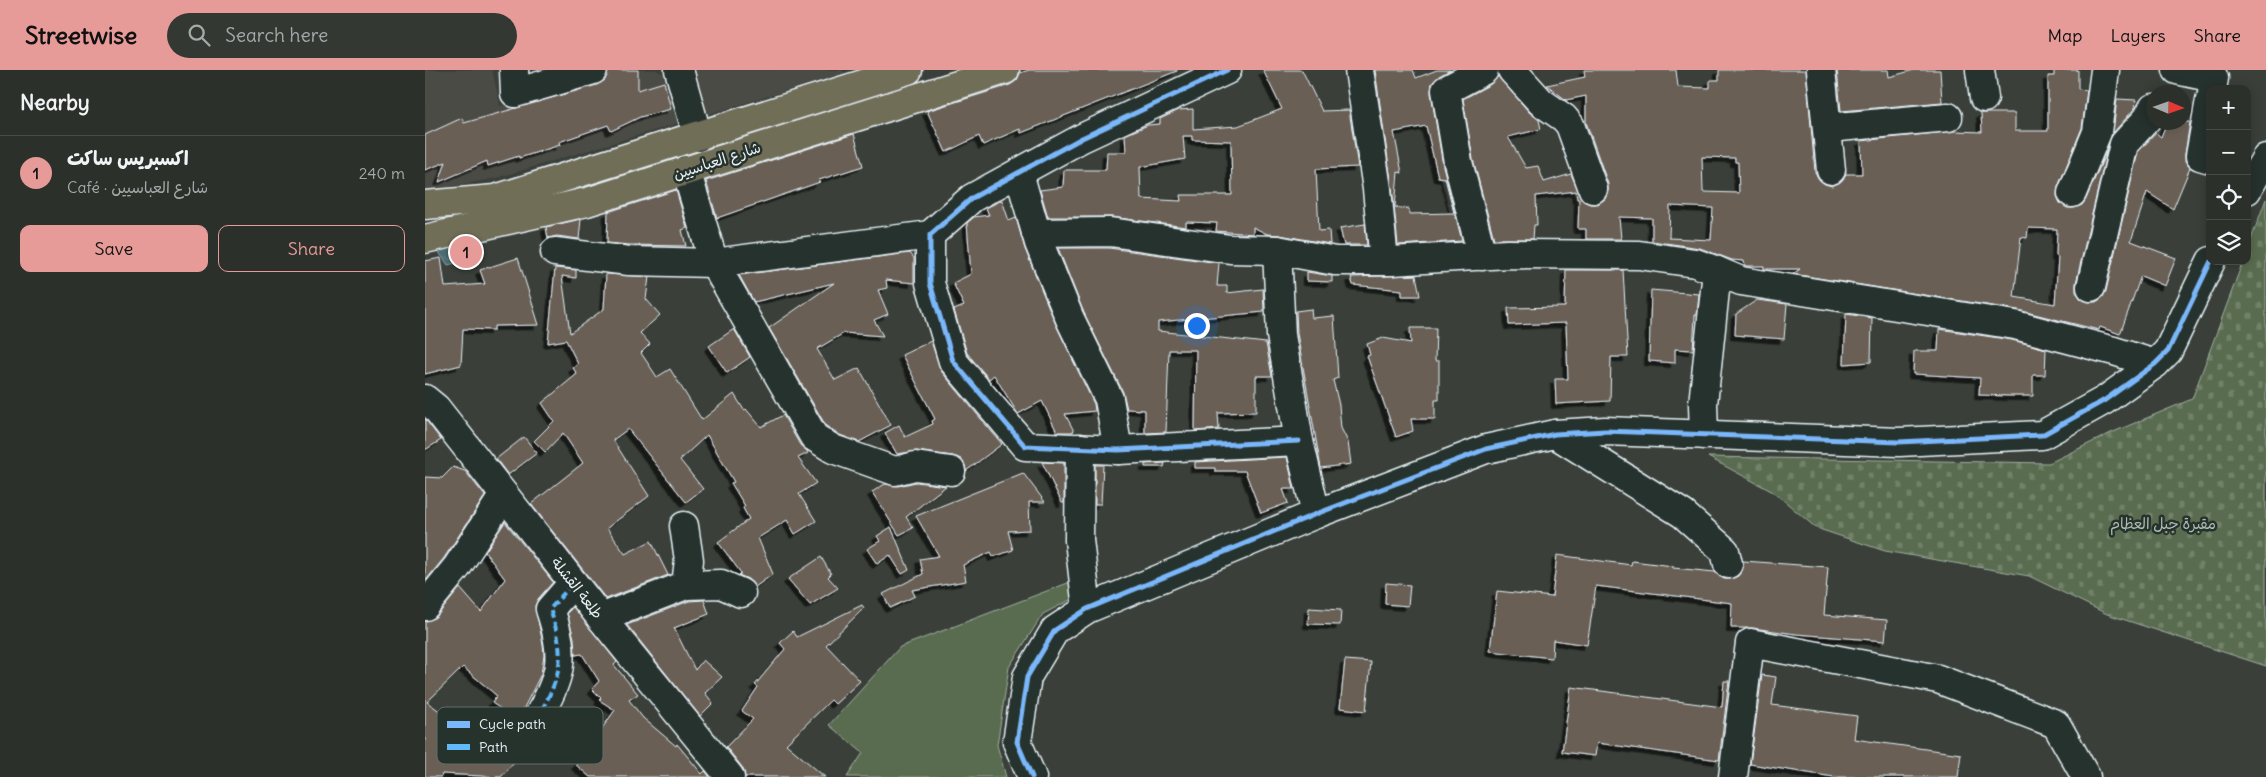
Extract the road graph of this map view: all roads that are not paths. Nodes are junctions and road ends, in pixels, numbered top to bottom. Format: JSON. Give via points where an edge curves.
{"nodes":[{"id":1,"x":514,"y":70,"type":"edge"},
{"id":2,"x":593,"y":70,"type":"edge"},
{"id":3,"x":679,"y":70,"type":"edge"},
{"id":4,"x":908,"y":70,"type":"edge"},
{"id":5,"x":1005,"y":70,"type":"edge"},
{"id":6,"x":1227,"y":70,"type":"edge"},
{"id":7,"x":1359,"y":70,"type":"edge"},
{"id":8,"x":1484,"y":70,"type":"edge"},
{"id":9,"x":1512,"y":70,"type":"edge"},
{"id":10,"x":1821,"y":70,"type":"edge"},
{"id":11,"x":1980,"y":70,"type":"edge"},
{"id":12,"x":2105,"y":70,"type":"edge"},
{"id":13,"x":2176,"y":70,"type":"edge"},
{"id":14,"x":874,"y":75,"type":"edge"},
{"id":15,"x":2166,"y":85,"type":"edge"},
{"id":16,"x":2213,"y":85,"type":"edge"},
{"id":17,"x":1984,"y":98,"type":"dead end"},
{"id":18,"x":1948,"y":117,"type":"dead end"},
{"id":19,"x":2146,"y":120,"type":"edge"},
{"id":20,"x":2206,"y":122,"type":"edge"},
{"id":21,"x":1829,"y":128,"type":"junction"},
{"id":22,"x":698,"y":137,"type":"junction"},
{"id":23,"x":2206,"y":158,"type":"edge"},
{"id":24,"x":687,"y":170,"type":"junction"},
{"id":25,"x":1831,"y":170,"type":"dead end"},
{"id":26,"x":1019,"y":173,"type":"junction"},
{"id":27,"x":1593,"y":189,"type":"dead end"},
{"id":28,"x":2072,"y":193,"type":"dead end"},
{"id":29,"x":425,"y":204,"type":"edge"},
{"id":30,"x":1036,"y":233,"type":"junction"},
{"id":31,"x":930,"y":235,"type":"junction"},
{"id":32,"x":425,"y":239,"type":"edge"},
{"id":33,"x":1277,"y":250,"type":"junction"},
{"id":34,"x":555,"y":252,"type":"dead end"},
{"id":35,"x":1482,"y":256,"type":"junction"},
{"id":36,"x":1384,"y":261,"type":"junction"},
{"id":37,"x":714,"y":263,"type":"junction"},
{"id":38,"x":2209,"y":265,"type":"edge"},
{"id":39,"x":1717,"y":271,"type":"junction"},
{"id":40,"x":2091,"y":286,"type":"dead end"},
{"id":41,"x":2155,"y":364,"type":"junction"},
{"id":42,"x":425,"y":399,"type":"edge"},
{"id":43,"x":1555,"y":434,"type":"junction"},
{"id":44,"x":1704,"y":435,"type":"junction"},
{"id":45,"x":1299,"y":441,"type":"junction"},
{"id":46,"x":1079,"y":448,"type":"junction"},
{"id":47,"x":1118,"y":450,"type":"junction"},
{"id":48,"x":951,"y":470,"type":"dead end"},
{"id":49,"x":504,"y":495,"type":"junction"},
{"id":50,"x":1316,"y":514,"type":"junction"},
{"id":51,"x":684,"y":526,"type":"dead end"},
{"id":52,"x":1728,"y":564,"type":"dead end"},
{"id":53,"x":573,"y":583,"type":"junction"},
{"id":54,"x":686,"y":584,"type":"junction"},
{"id":55,"x":741,"y":593,"type":"dead end"},
{"id":56,"x":425,"y":606,"type":"edge"},
{"id":57,"x":1087,"y":609,"type":"junction"},
{"id":58,"x":601,"y":618,"type":"junction"},
{"id":59,"x":543,"y":707,"type":"edge"},
{"id":60,"x":728,"y":776,"type":"edge"},
{"id":61,"x":1032,"y":777,"type":"edge"},
{"id":62,"x":1733,"y":777,"type":"edge"},
{"id":63,"x":2086,"y":777,"type":"edge"}],
"edges":[{"from":1,"to":2,"type":"street","via":[[515,93]]},
{"from":3,"to":22,"type":"street"},
{"from":4,"to":14,"type":"main road","name":"شارع العباسيين"},
{"from":5,"to":24,"type":"main road","name":"شارع العباسيين"},
{"from":6,"to":26,"type":"street","via":[[1082,138]]},
{"from":7,"to":36,"type":"street"},
{"from":8,"to":35,"type":"street","via":[[1446,90],[1458,162]]},
{"from":9,"to":27,"type":"street","via":[[1541,102],[1570,125]]},
{"from":10,"to":21,"type":"street"},
{"from":11,"to":17,"type":"street"},
{"from":12,"to":28,"type":"street","via":[[2097,132]]},
{"from":13,"to":15,"type":"street"},
{"from":13,"to":16,"type":"street","via":[[2214,78]]},
{"from":14,"to":22,"type":"main road","name":"شارع العباسيين"},
{"from":18,"to":21,"type":"street"},
{"from":19,"to":40,"type":"street","via":[[2124,144]]},
{"from":20,"to":23,"type":"street","via":[[2200,156]]},
{"from":21,"to":25,"type":"street"},
{"from":22,"to":29,"type":"main road","name":"شارع العباسيين","via":[[495,199]]},
{"from":24,"to":32,"type":"main road","name":"شارع العباسيين","via":[[587,202]]},
{"from":24,"to":37,"type":"street"},
{"from":26,"to":30,"type":"street"},
{"from":26,"to":31,"type":"street","via":[[972,198]]},
{"from":30,"to":33,"type":"street","via":[[1109,232],[1230,249]]},
{"from":30,"to":47,"type":"street","via":[[1070,319],[1109,398]]},
{"from":31,"to":37,"type":"street"},
{"from":31,"to":46,"type":"street","via":[[930,283],[953,361],[1025,446]]},
{"from":33,"to":36,"type":"street","via":[[1335,261]]},
{"from":33,"to":45,"type":"street","via":[[1281,336]]},
{"from":34,"to":37,"type":"street","via":[[629,261]]},
{"from":35,"to":36,"type":"street"},
{"from":35,"to":39,"type":"street","via":[[1639,255],[1695,263]]},
{"from":37,"to":48,"type":"street","via":[[814,437],[833,449],[895,471],[915,466]]},
{"from":38,"to":41,"type":"street","via":[[2168,351]]},
{"from":39,"to":41,"type":"street","via":[[1741,281],[2015,325]]},
{"from":39,"to":44,"type":"street","via":[[1703,404]]},
{"from":41,"to":44,"type":"street","via":[[2105,400],[2042,435],[1899,442]]},
{"from":42,"to":49,"type":"street","name":"طلعة القشلة","via":[[437,408]]},
{"from":43,"to":44,"type":"street","via":[[1605,431]]},
{"from":43,"to":50,"type":"street","via":[[1486,449]]},
{"from":43,"to":52,"type":"street","via":[[1683,514],[1725,551]]},
{"from":45,"to":47,"type":"street"},
{"from":45,"to":50,"type":"street"},
{"from":46,"to":47,"type":"street"},
{"from":46,"to":57,"type":"street","via":[[1079,540]]},
{"from":49,"to":53,"type":"street","name":"طلعة القشلة"},
{"from":49,"to":56,"type":"street","via":[[457,567]]},
{"from":50,"to":57,"type":"street"},
{"from":51,"to":54,"type":"street","via":[[689,560]]},
{"from":53,"to":58,"type":"street","name":"طلعة القشلة"},
{"from":53,"to":59,"type":"street","via":[[550,609],[557,631],[560,666],[555,685]]},
{"from":54,"to":55,"type":"street","via":[[721,584]]},
{"from":54,"to":58,"type":"street"},
{"from":57,"to":61,"type":"street","via":[[1055,630],[1027,677],[1017,742]]},
{"from":58,"to":60,"type":"street","name":"طلعة القشلة"},
{"from":62,"to":63,"type":"street","via":[[1750,643],[1938,679],[2056,724]]}]}
